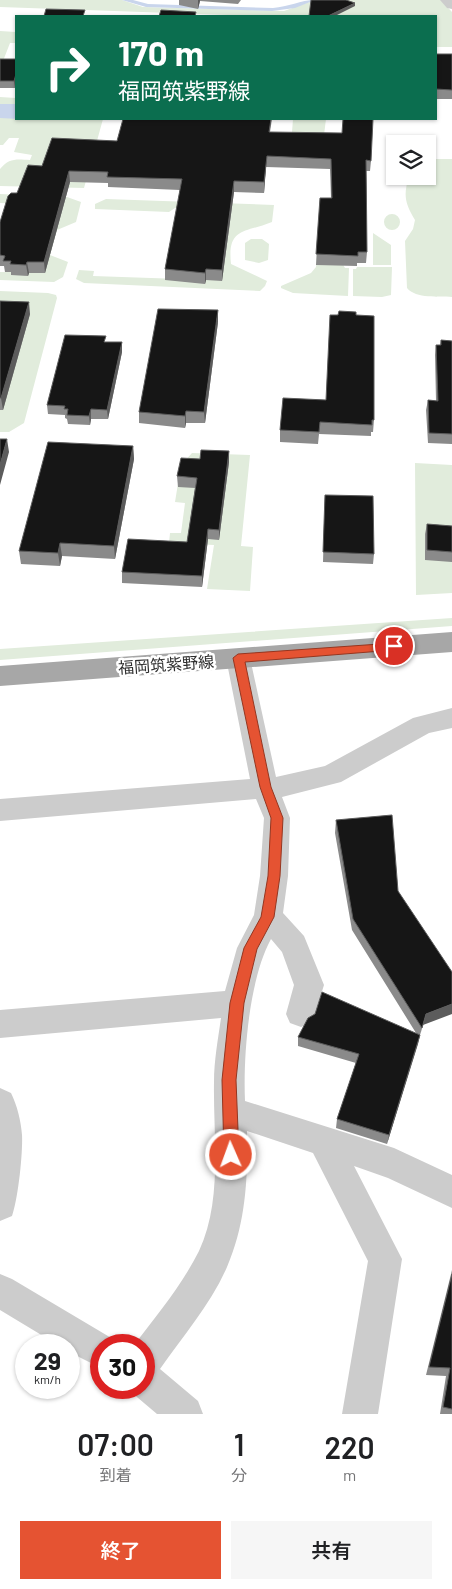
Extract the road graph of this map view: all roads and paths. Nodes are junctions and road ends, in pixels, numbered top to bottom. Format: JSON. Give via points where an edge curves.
{"nodes":[{"id":1,"x":447,"y":0,"type":"edge"},
{"id":2,"x":452,"y":5,"type":"edge"},
{"id":3,"x":452,"y":642,"type":"edge"},
{"id":4,"x":238,"y":658,"type":"junction"},
{"id":5,"x":0,"y":676,"type":"edge"},
{"id":6,"x":452,"y":718,"type":"edge"},
{"id":7,"x":266,"y":787,"type":"junction"},
{"id":8,"x":0,"y":810,"type":"edge"},
{"id":9,"x":268,"y":917,"type":"junction"},
{"id":10,"x":237,"y":1003,"type":"junction"},
{"id":11,"x":301,"y":1014,"type":"dead end"},
{"id":12,"x":0,"y":1024,"type":"edge"},
{"id":13,"x":0,"y":1104,"type":"edge"},
{"id":14,"x":230,"y":1111,"type":"junction"},
{"id":15,"x":324,"y":1140,"type":"junction"},
{"id":16,"x":452,"y":1192,"type":"edge"},
{"id":17,"x":0,"y":1204,"type":"edge"},
{"id":18,"x":0,"y":1291,"type":"edge"},
{"id":19,"x":90,"y":1345,"type":"edge"},
{"id":20,"x":155,"y":1346,"type":"edge"},
{"id":21,"x":155,"y":1388,"type":"edge"},
{"id":22,"x":185,"y":1414,"type":"edge"},
{"id":23,"x":360,"y":1414,"type":"edge"}],
"edges":[{"from":1,"to":2,"type":"street"},
{"from":3,"to":4,"type":"main road","name":"福岡筑紫野線"},
{"from":4,"to":5,"type":"main road","name":"福岡筑紫野線"},
{"from":4,"to":7,"type":"street"},
{"from":6,"to":7,"type":"street","via":[[422,725],[332,776]]},
{"from":7,"to":8,"type":"street"},
{"from":7,"to":9,"type":"street","via":[[277,818]]},
{"from":9,"to":10,"type":"street","via":[[250,948]]},
{"from":9,"to":11,"type":"street","via":[[294,945],[309,984]]},
{"from":10,"to":12,"type":"street"},
{"from":10,"to":14,"type":"street","via":[[229,1080]]},
{"from":13,"to":17,"type":"street","via":[[6,1135]]},
{"from":14,"to":15,"type":"street"},
{"from":14,"to":20,"type":"street","via":[[232,1171],[227,1212],[214,1257],[192,1296]]},
{"from":15,"to":16,"type":"street","via":[[394,1164]]},
{"from":15,"to":23,"type":"street","via":[[385,1259]]},
{"from":18,"to":19,"type":"street"},
{"from":21,"to":22,"type":"street"}]}
